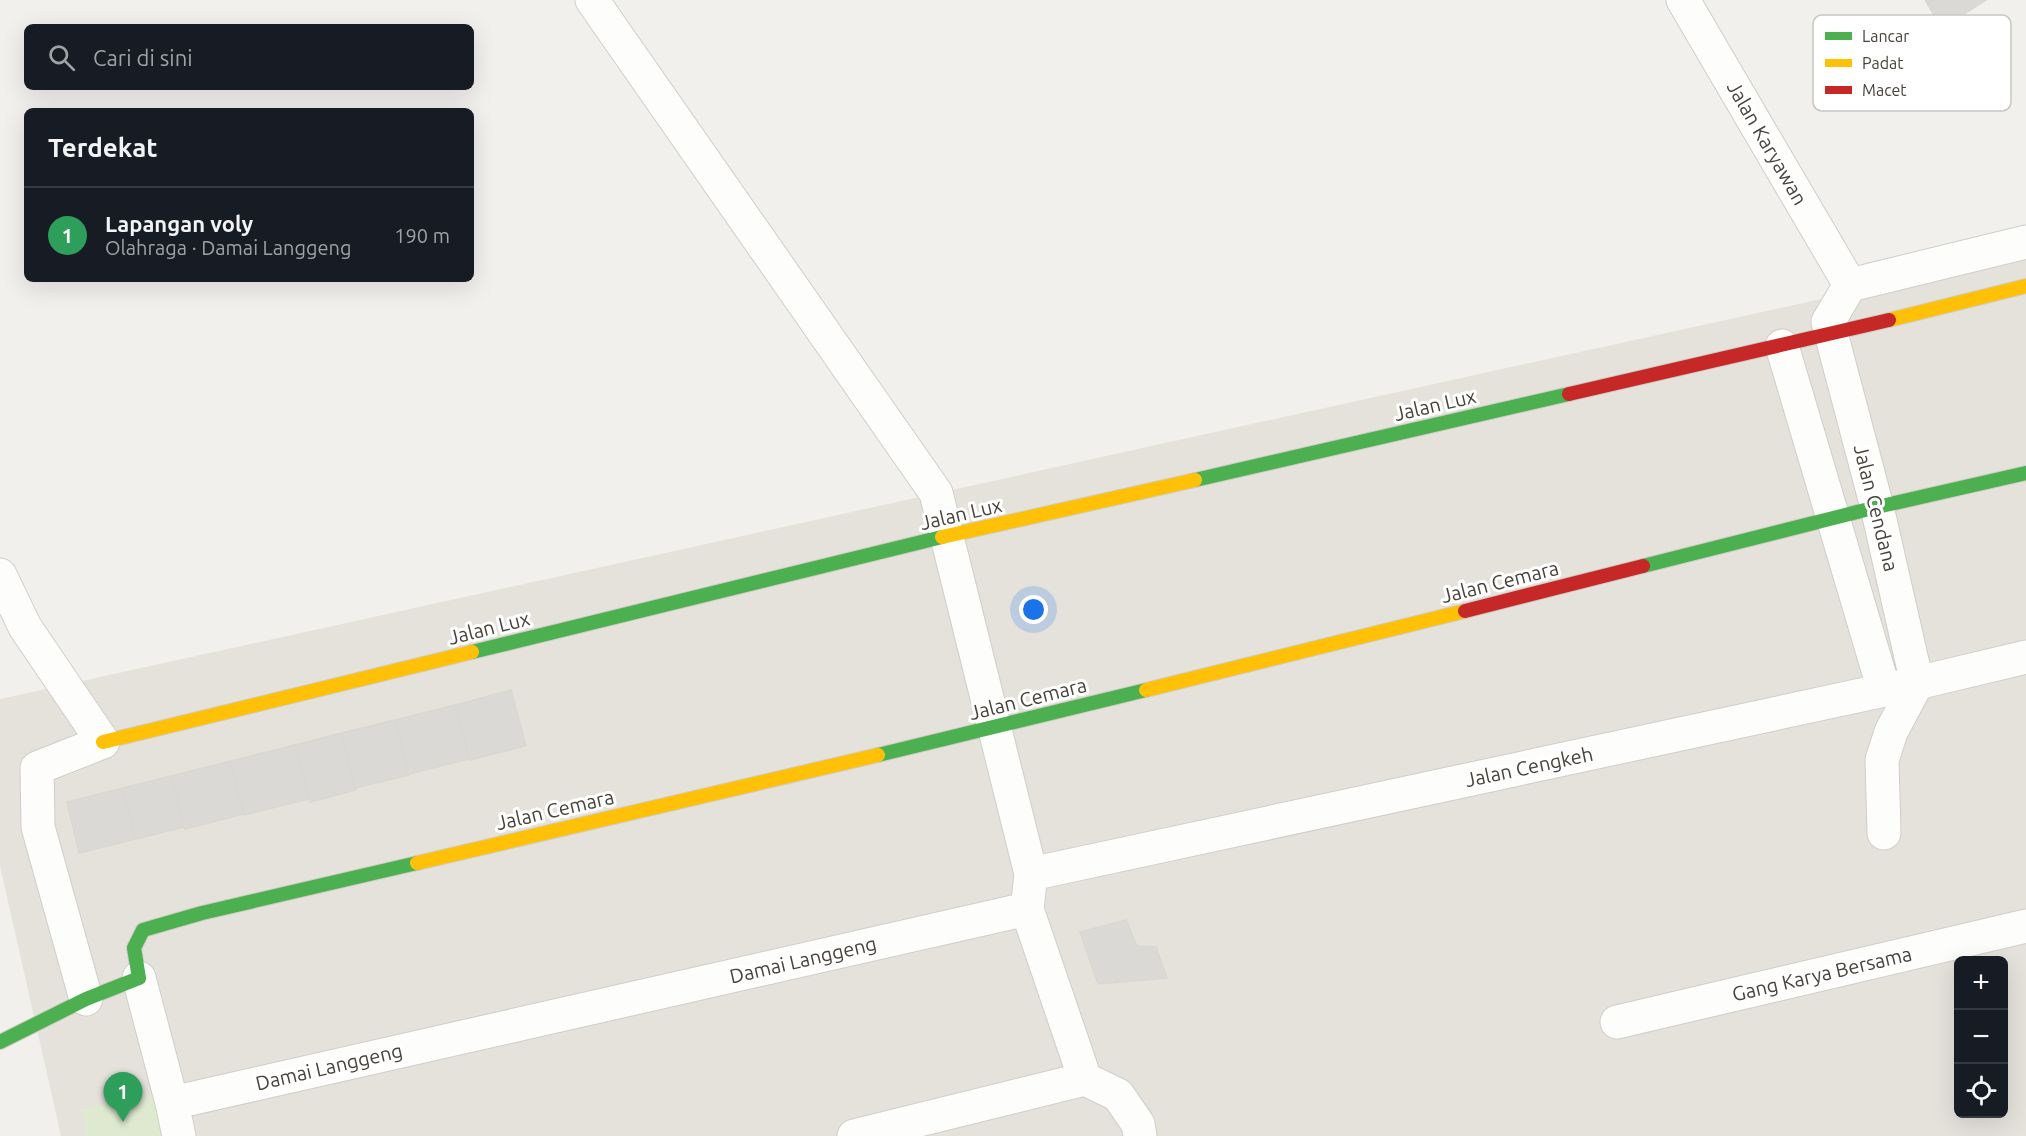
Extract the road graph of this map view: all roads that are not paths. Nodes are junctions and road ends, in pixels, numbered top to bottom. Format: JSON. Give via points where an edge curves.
{"nodes":[{"id":1,"x":592,"y":0,"type":"edge"},
{"id":2,"x":1683,"y":0,"type":"edge"},
{"id":3,"x":2026,"y":242,"type":"edge"},
{"id":4,"x":1850,"y":285,"type":"junction"},
{"id":5,"x":2026,"y":286,"type":"edge"},
{"id":6,"x":1831,"y":334,"type":"junction"},
{"id":7,"x":1782,"y":346,"type":"junction"},
{"id":8,"x":2026,"y":473,"type":"edge"},
{"id":9,"x":1877,"y":507,"type":"junction"},
{"id":10,"x":1834,"y":519,"type":"junction"},
{"id":11,"x":947,"y":536,"type":"junction"},
{"id":12,"x":0,"y":575,"type":"edge"},
{"id":13,"x":12,"y":630,"type":"edge"},
{"id":14,"x":2026,"y":657,"type":"edge"},
{"id":15,"x":1917,"y":682,"type":"junction"},
{"id":16,"x":1884,"y":690,"type":"junction"},
{"id":17,"x":994,"y":728,"type":"junction"},
{"id":18,"x":103,"y":742,"type":"junction"},
{"id":19,"x":1884,"y":833,"type":"dead end"},
{"id":20,"x":1031,"y":874,"type":"junction"},
{"id":21,"x":1027,"y":909,"type":"junction"},
{"id":22,"x":2026,"y":926,"type":"edge"},
{"id":23,"x":139,"y":978,"type":"junction"},
{"id":24,"x":86,"y":999,"type":"junction"},
{"id":25,"x":1617,"y":1022,"type":"dead end"},
{"id":26,"x":0,"y":1042,"type":"edge"},
{"id":27,"x":1085,"y":1079,"type":"junction"},
{"id":28,"x":172,"y":1103,"type":"junction"},
{"id":29,"x":958,"y":1124,"type":"edge"},
{"id":30,"x":179,"y":1136,"type":"edge"},
{"id":31,"x":854,"y":1136,"type":"edge"},
{"id":32,"x":1140,"y":1136,"type":"edge"}],
"edges":[{"from":1,"to":11,"type":"street","via":[[936,492]]},
{"from":2,"to":4,"type":"street","name":"Jalan Karyawan"},
{"from":3,"to":4,"type":"street"},
{"from":4,"to":6,"type":"street","via":[[1828,322]]},
{"from":5,"to":6,"type":"street"},
{"from":6,"to":7,"type":"street","name":"Jalan Lux"},
{"from":6,"to":9,"type":"street","name":"Jalan Cendana"},
{"from":7,"to":10,"type":"street","name":"Jalan Cendana"},
{"from":7,"to":11,"type":"street","name":"Jalan Lux"},
{"from":8,"to":9,"type":"street","name":"Jalan Cemara"},
{"from":9,"to":10,"type":"street","name":"Jalan Cemara"},
{"from":9,"to":15,"type":"street","name":"Jalan Cendana"},
{"from":10,"to":16,"type":"street","name":"Jalan Cendana"},
{"from":10,"to":17,"type":"street","name":"Jalan Cemara"},
{"from":11,"to":17,"type":"street"},
{"from":11,"to":18,"type":"street","name":"Jalan Lux"},
{"from":12,"to":13,"type":"street"},
{"from":13,"to":18,"type":"street"},
{"from":14,"to":15,"type":"street","name":"Jalan Cengkeh"},
{"from":15,"to":16,"type":"street","name":"Jalan Cengkeh"},
{"from":15,"to":19,"type":"street","via":[[1891,732],[1882,760]]},
{"from":16,"to":20,"type":"street","name":"Jalan Cengkeh"},
{"from":17,"to":20,"type":"street"},
{"from":17,"to":23,"type":"street","name":"Jalan Cemara","via":[[143,930],[134,948]]},
{"from":18,"to":24,"type":"street","via":[[37,768],[38,827]]},
{"from":20,"to":21,"type":"street"},
{"from":21,"to":27,"type":"street"},
{"from":21,"to":28,"type":"street","name":"Damai Langgeng"},
{"from":22,"to":25,"type":"street","name":"Gang Karya Bersama"},
{"from":23,"to":24,"type":"street"},
{"from":23,"to":28,"type":"street"},
{"from":24,"to":26,"type":"street"},
{"from":27,"to":29,"type":"street"},
{"from":27,"to":32,"type":"street","via":[[1118,1095],[1138,1124]]},
{"from":28,"to":30,"type":"street"},
{"from":29,"to":31,"type":"street"}]}
